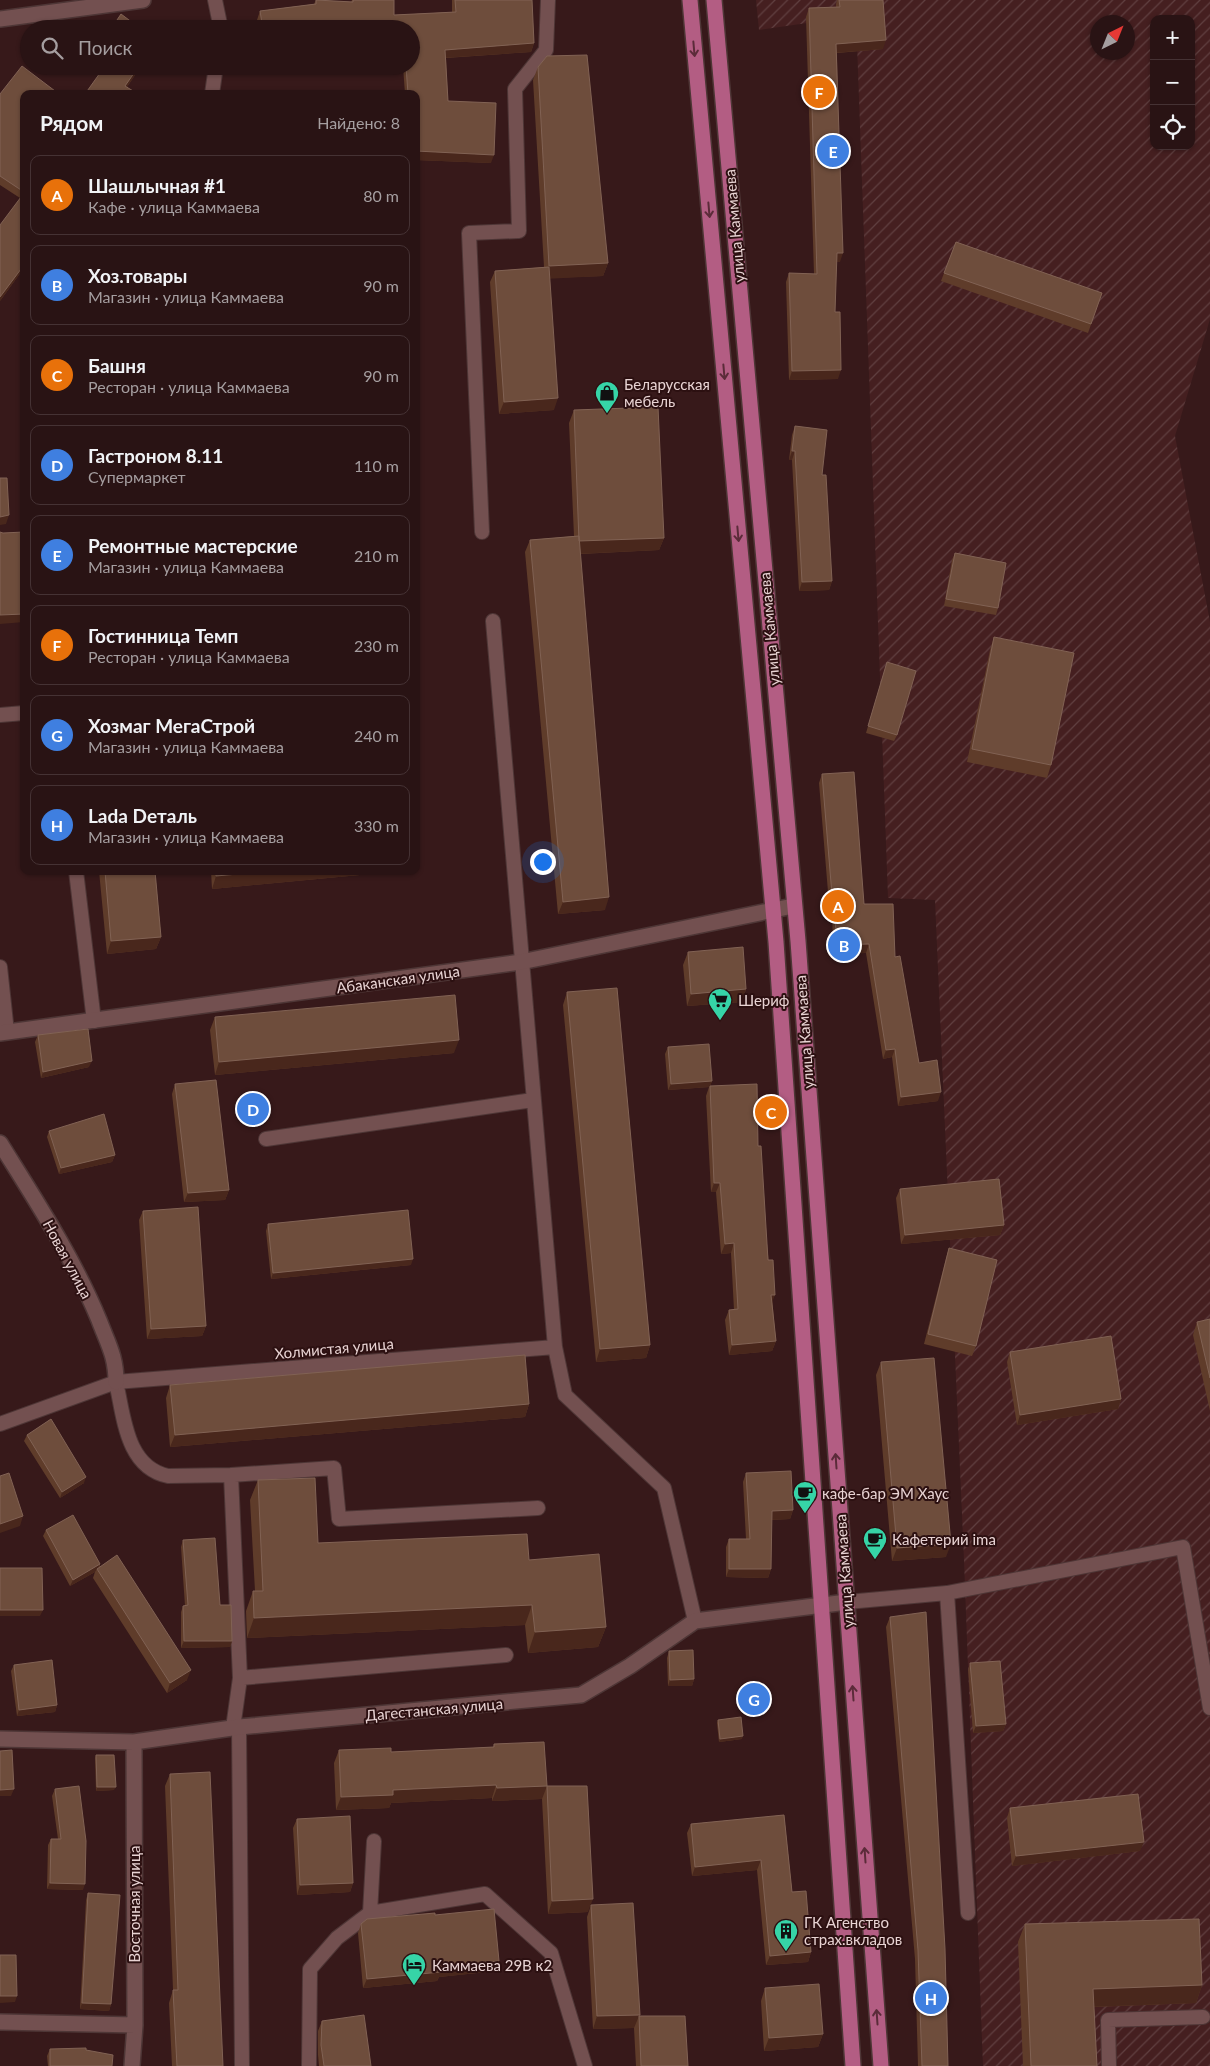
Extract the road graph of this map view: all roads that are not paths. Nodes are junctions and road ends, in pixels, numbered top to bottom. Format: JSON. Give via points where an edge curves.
{"nodes":[{"id":1,"x":143,"y":0,"type":"edge"},
{"id":2,"x":215,"y":0,"type":"edge"},
{"id":3,"x":548,"y":0,"type":"edge"},
{"id":4,"x":690,"y":0,"type":"edge"},
{"id":5,"x":714,"y":0,"type":"edge"},
{"id":6,"x":0,"y":20,"type":"edge"},
{"id":7,"x":219,"y":20,"type":"edge"},
{"id":8,"x":215,"y":75,"type":"edge"},
{"id":9,"x":213,"y":90,"type":"edge"},
{"id":10,"x":482,"y":532,"type":"dead end"},
{"id":11,"x":493,"y":621,"type":"dead end"},
{"id":12,"x":20,"y":713,"type":"edge"},
{"id":13,"x":0,"y":715,"type":"edge"},
{"id":14,"x":76,"y":875,"type":"edge"},
{"id":15,"x":793,"y":906,"type":"junction"},
{"id":16,"x":772,"y":909,"type":"junction"},
{"id":17,"x":521,"y":962,"type":"junction"},
{"id":18,"x":0,"y":967,"type":"edge"},
{"id":19,"x":94,"y":1020,"type":"junction"},
{"id":20,"x":4,"y":1033,"type":"edge"},
{"id":21,"x":533,"y":1100,"type":"junction"},
{"id":22,"x":266,"y":1139,"type":"dead end"},
{"id":23,"x":0,"y":1143,"type":"edge"},
{"id":24,"x":555,"y":1347,"type":"junction"},
{"id":25,"x":116,"y":1382,"type":"junction"},
{"id":26,"x":0,"y":1424,"type":"edge"},
{"id":27,"x":231,"y":1475,"type":"junction"},
{"id":28,"x":538,"y":1508,"type":"dead end"},
{"id":29,"x":947,"y":1593,"type":"junction"},
{"id":30,"x":847,"y":1602,"type":"junction"},
{"id":31,"x":821,"y":1604,"type":"junction"},
{"id":32,"x":694,"y":1621,"type":"junction"},
{"id":33,"x":506,"y":1655,"type":"dead end"},
{"id":34,"x":240,"y":1678,"type":"junction"},
{"id":35,"x":1210,"y":1708,"type":"edge"},
{"id":36,"x":236,"y":1727,"type":"junction"},
{"id":37,"x":0,"y":1739,"type":"edge"},
{"id":38,"x":134,"y":1742,"type":"junction"},
{"id":39,"x":374,"y":1840,"type":"dead end"},
{"id":40,"x":370,"y":1913,"type":"junction"},
{"id":41,"x":968,"y":1913,"type":"dead end"},
{"id":42,"x":1203,"y":2017,"type":"edge"},
{"id":43,"x":0,"y":2022,"type":"edge"},
{"id":44,"x":135,"y":2025,"type":"junction"},
{"id":45,"x":132,"y":2066,"type":"edge"},
{"id":46,"x":242,"y":2066,"type":"edge"},
{"id":47,"x":309,"y":2066,"type":"edge"},
{"id":48,"x":585,"y":2066,"type":"edge"},
{"id":49,"x":853,"y":2066,"type":"edge"},
{"id":50,"x":881,"y":2066,"type":"edge"},
{"id":51,"x":1109,"y":2066,"type":"edge"}],
"edges":[{"from":1,"to":6,"type":"street"},
{"from":2,"to":7,"type":"lane"},
{"from":3,"to":10,"type":"lane","via":[[546,50],[514,89],[519,231],[469,232]]},
{"from":4,"to":16,"type":"main road","name":"улица Каммаева","one_way":true},
{"from":5,"to":15,"type":"main road","name":"улица Каммаева"},
{"from":8,"to":9,"type":"lane"},
{"from":11,"to":17,"type":"lane"},
{"from":12,"to":13,"type":"lane"},
{"from":14,"to":19,"type":"lane"},
{"from":15,"to":16,"type":"street","name":"Абаканская улица"},
{"from":30,"to":15,"type":"main road","name":"улица Каммаева","one_way":true},
{"from":16,"to":17,"type":"street","name":"Абаканская улица"},
{"from":16,"to":31,"type":"main road","name":"улица Каммаева"},
{"from":17,"to":19,"type":"street","name":"Абаканская улица"},
{"from":17,"to":21,"type":"lane"},
{"from":18,"to":20,"type":"lane"},
{"from":19,"to":20,"type":"street","name":"Абаканская улица"},
{"from":21,"to":22,"type":"lane"},
{"from":21,"to":24,"type":"lane"},
{"from":23,"to":25,"type":"street","name":"Новая улица","via":[[66,1250],[86,1289],[116,1362]]},
{"from":24,"to":25,"type":"lane","name":"Холмистая улица"},
{"from":24,"to":32,"type":"lane","via":[[565,1395],[664,1488]]},
{"from":25,"to":26,"type":"lane","name":"Холмистая улица"},
{"from":25,"to":27,"type":"lane","via":[[131,1444],[143,1464],[168,1476]]},
{"from":27,"to":28,"type":"lane","via":[[334,1468],[339,1519]]},
{"from":27,"to":34,"type":"lane"},
{"from":29,"to":30,"type":"lane"},
{"from":29,"to":35,"type":"lane","via":[[1182,1547]]},
{"from":29,"to":41,"type":"lane"},
{"from":30,"to":31,"type":"street","name":"Дагестанская улица"},
{"from":50,"to":30,"type":"main road","name":"улица Каммаева","one_way":true},
{"from":31,"to":32,"type":"street","name":"Дагестанская улица"},
{"from":31,"to":49,"type":"main road","name":"улица Каммаева"},
{"from":32,"to":36,"type":"street","name":"Дагестанская улица","via":[[630,1666],[581,1695]]},
{"from":33,"to":34,"type":"lane"},
{"from":34,"to":36,"type":"lane"},
{"from":36,"to":38,"type":"street","name":"Дагестанская улица"},
{"from":36,"to":46,"type":"lane"},
{"from":37,"to":38,"type":"street","name":"Дагестанская улица"},
{"from":38,"to":44,"type":"street","name":"Восточная улица"},
{"from":39,"to":40,"type":"lane"},
{"from":40,"to":47,"type":"lane","via":[[337,1938],[310,1969]]},
{"from":40,"to":48,"type":"lane","via":[[485,1894],[551,1953]]},
{"from":42,"to":51,"type":"lane","via":[[1108,2020]]},
{"from":43,"to":44,"type":"street"},
{"from":44,"to":45,"type":"street","name":"Восточная улица"}]}
